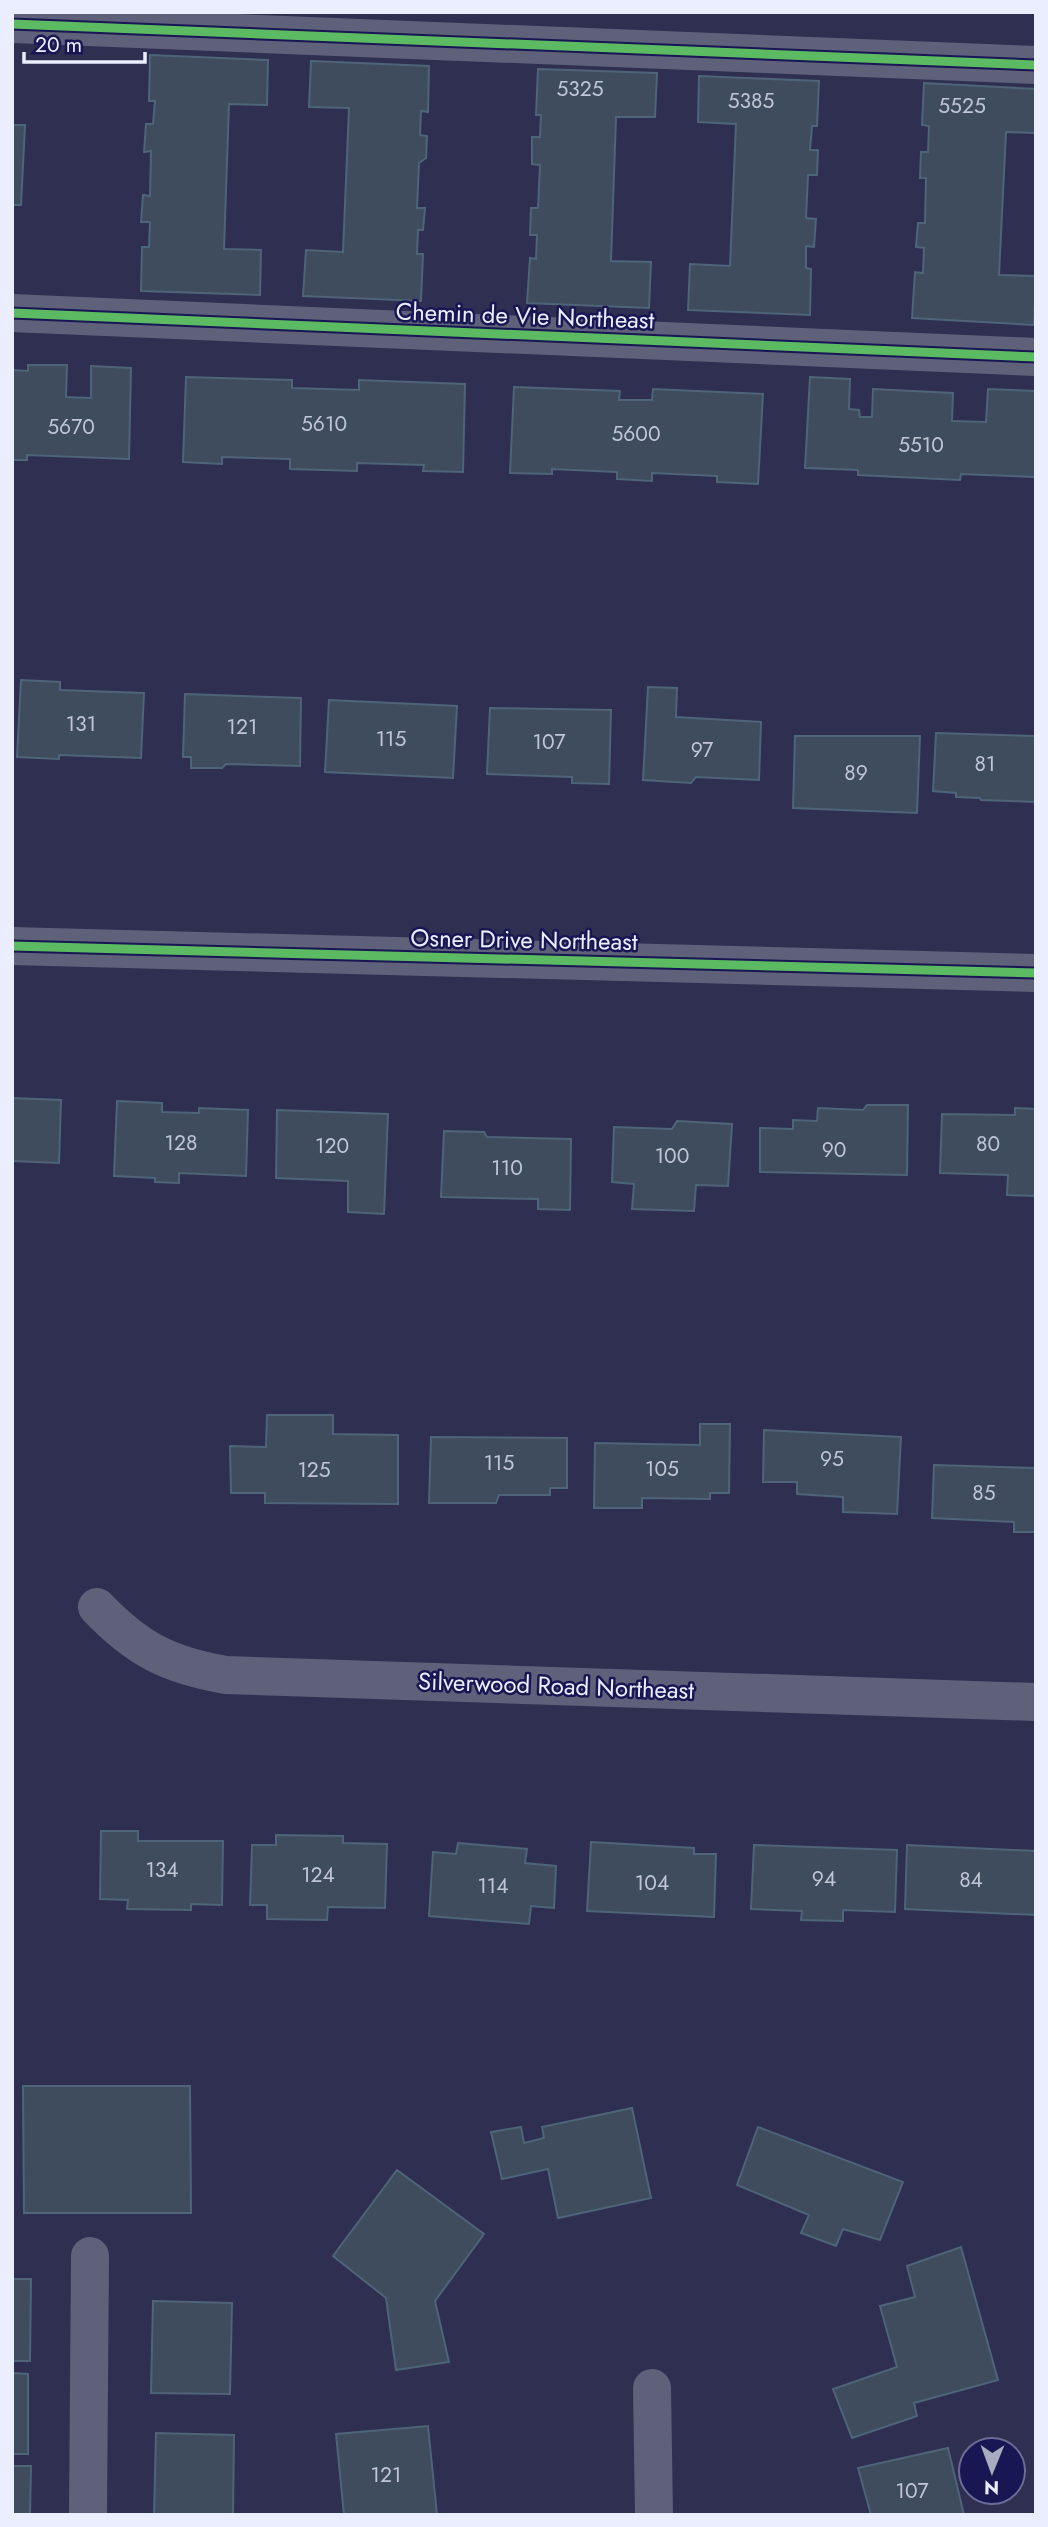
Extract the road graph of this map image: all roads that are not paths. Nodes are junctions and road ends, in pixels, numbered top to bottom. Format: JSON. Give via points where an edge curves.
{"nodes":[{"id":1,"x":12,"y":24,"type":"edge"},
{"id":2,"x":1036,"y":65,"type":"edge"},
{"id":3,"x":12,"y":313,"type":"edge"},
{"id":4,"x":1036,"y":357,"type":"edge"},
{"id":5,"x":12,"y":946,"type":"edge"},
{"id":6,"x":1036,"y":973,"type":"edge"},
{"id":7,"x":97,"y":1606,"type":"dead end"},
{"id":8,"x":1036,"y":1702,"type":"edge"},
{"id":9,"x":90,"y":2256,"type":"dead end"},
{"id":10,"x":652,"y":2388,"type":"dead end"},
{"id":11,"x":88,"y":2515,"type":"edge"},
{"id":12,"x":654,"y":2515,"type":"edge"}],
"edges":[{"from":1,"to":2,"type":"street"},
{"from":3,"to":4,"type":"street","name":"Chemin de Vie Northeast"},
{"from":5,"to":6,"type":"street","name":"Osner Drive Northeast"},
{"from":7,"to":8,"type":"street","name":"Silverwood Road Northeast","via":[[122,1633],[150,1652],[186,1668],[226,1675]]},
{"from":9,"to":11,"type":"street"},
{"from":10,"to":12,"type":"street"}]}
